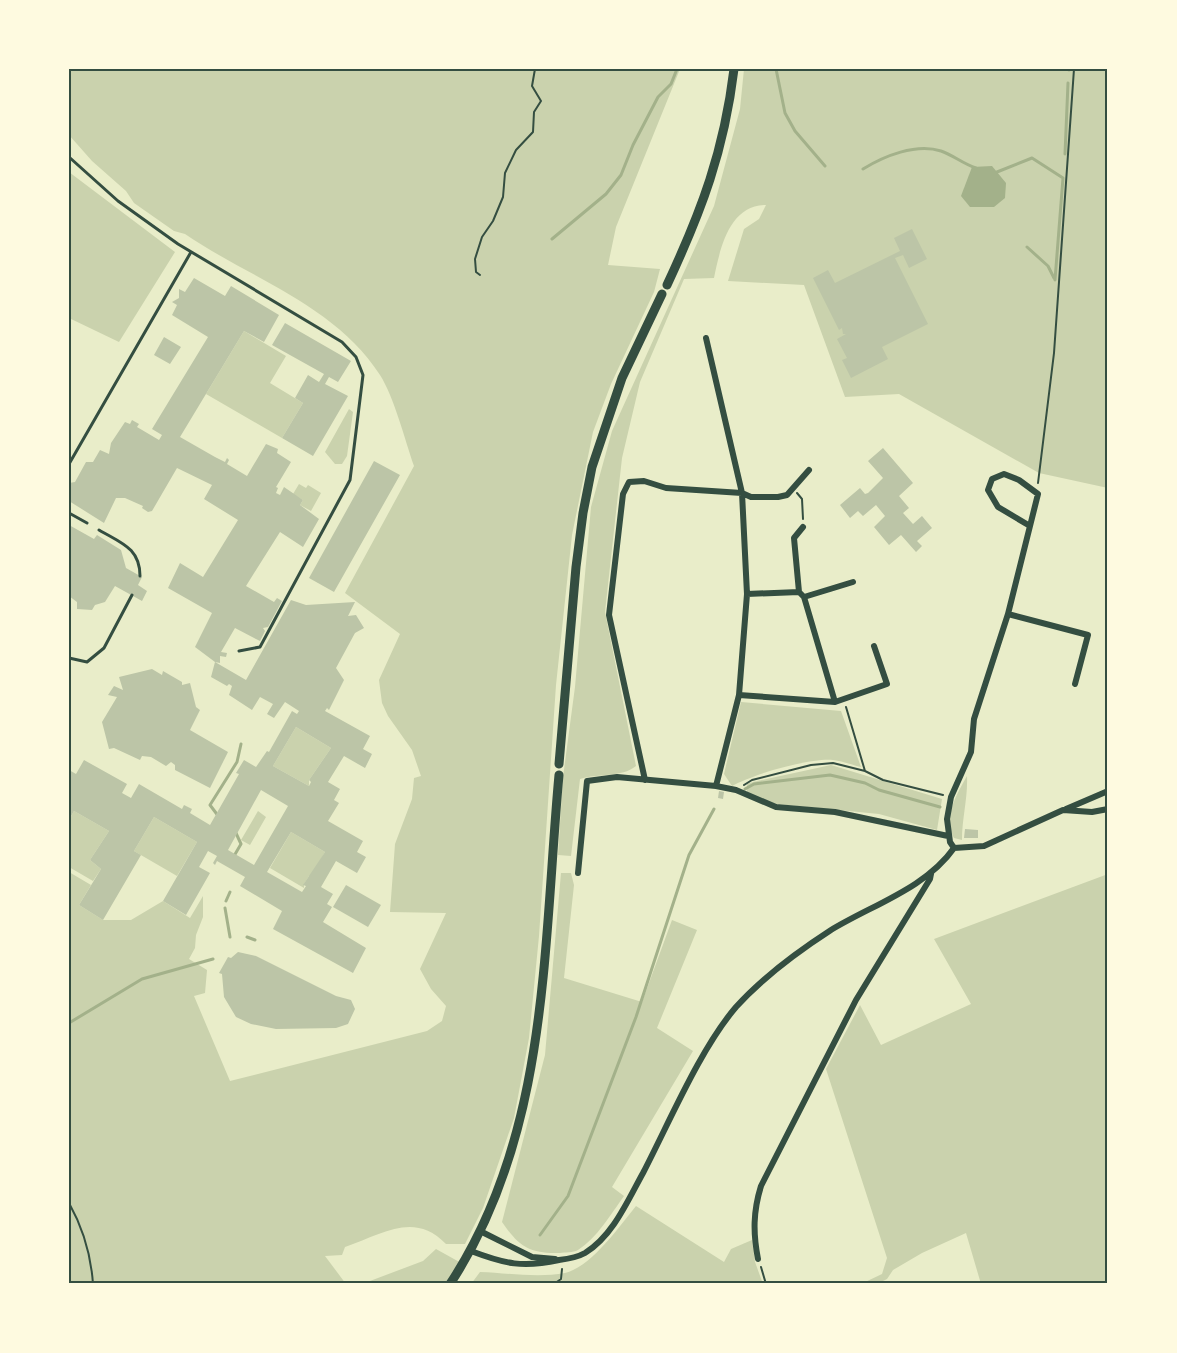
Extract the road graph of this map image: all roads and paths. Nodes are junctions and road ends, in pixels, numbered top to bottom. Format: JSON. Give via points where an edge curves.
{"nodes":[{"id":1,"x":535,"y":69,"type":"edge"},
{"id":2,"x":734,"y":69,"type":"edge"},
{"id":3,"x":1074,"y":69,"type":"edge"},
{"id":4,"x":69,"y":157,"type":"edge"},
{"id":5,"x":191,"y":252,"type":"junction"},
{"id":6,"x":480,"y":275,"type":"dead end"},
{"id":7,"x":706,"y":338,"type":"dead end"},
{"id":8,"x":69,"y":464,"type":"edge"},
{"id":9,"x":808,"y":470,"type":"dead end"},
{"id":10,"x":793,"y":489,"type":"junction"},
{"id":11,"x":742,"y":493,"type":"junction"},
{"id":12,"x":1038,"y":494,"type":"junction"},
{"id":13,"x":69,"y":513,"type":"edge"},
{"id":14,"x":87,"y":523,"type":"dead end"},
{"id":15,"x":1030,"y":526,"type":"junction"},
{"id":16,"x":803,"y":527,"type":"joint"},
{"id":17,"x":99,"y":530,"type":"dead end"},
{"id":18,"x":140,"y":576,"type":"dead end"},
{"id":19,"x":854,"y":582,"type":"dead end"},
{"id":20,"x":747,"y":594,"type":"junction"},
{"id":21,"x":132,"y":595,"type":"dead end"},
{"id":22,"x":801,"y":595,"type":"junction"},
{"id":23,"x":1008,"y":614,"type":"junction"},
{"id":24,"x":874,"y":646,"type":"dead end"},
{"id":25,"x":239,"y":651,"type":"dead end"},
{"id":26,"x":69,"y":658,"type":"edge"},
{"id":27,"x":1075,"y":684,"type":"dead end"},
{"id":28,"x":739,"y":695,"type":"junction"},
{"id":29,"x":834,"y":702,"type":"junction"},
{"id":30,"x":559,"y":764,"type":"dead end"},
{"id":31,"x":865,"y":771,"type":"junction"},
{"id":32,"x":559,"y":775,"type":"dead end"},
{"id":33,"x":645,"y":780,"type":"junction"},
{"id":34,"x":716,"y":786,"type":"junction"},
{"id":35,"x":736,"y":790,"type":"junction"},
{"id":36,"x":1108,"y":791,"type":"edge"},
{"id":37,"x":951,"y":797,"type":"junction"},
{"id":38,"x":1108,"y":809,"type":"edge"},
{"id":39,"x":1063,"y":810,"type":"junction"},
{"id":40,"x":948,"y":836,"type":"junction"},
{"id":41,"x":954,"y":848,"type":"junction"},
{"id":42,"x":578,"y":873,"type":"dead end"},
{"id":43,"x":931,"y":874,"type":"junction"},
{"id":44,"x":69,"y":1203,"type":"edge"},
{"id":45,"x":482,"y":1232,"type":"junction"},
{"id":46,"x":471,"y":1251,"type":"junction"},
{"id":47,"x":758,"y":1259,"type":"joint"},
{"id":48,"x":562,"y":1260,"type":"junction"},
{"id":49,"x":93,"y":1284,"type":"edge"},
{"id":50,"x":450,"y":1284,"type":"edge"},
{"id":51,"x":554,"y":1284,"type":"edge"},
{"id":52,"x":766,"y":1284,"type":"edge"}],
"edges":[{"from":1,"to":6,"type":"path","via":[[532,86],[541,101],[534,112],[533,132],[516,150],[504,173],[503,197],[475,259]]},
{"from":2,"to":30,"type":"main road","via":[[725,130],[709,190],[622,378],[592,467],[576,567]]},
{"from":3,"to":12,"type":"path","via":[[1054,353]]},
{"from":4,"to":5,"type":"lane","via":[[118,201]]},
{"from":5,"to":8,"type":"lane"},
{"from":5,"to":25,"type":"lane","via":[[342,342],[356,357],[363,375],[347,489],[260,647]]},
{"from":7,"to":11,"type":"street"},
{"from":9,"to":10,"type":"street"},
{"from":10,"to":11,"type":"street","via":[[778,497]]},
{"from":10,"to":16,"type":"path","via":[[802,499]]},
{"from":11,"to":20,"type":"street"},
{"from":11,"to":33,"type":"street","via":[[629,482],[623,494],[609,615]]},
{"from":12,"to":15,"type":"street"},
{"from":12,"to":15,"type":"street","via":[[1004,474],[993,479],[988,490],[998,507]]},
{"from":13,"to":14,"type":"lane"},
{"from":15,"to":23,"type":"street"},
{"from":16,"to":22,"type":"street","via":[[794,538]]},
{"from":17,"to":18,"type":"lane","via":[[134,552],[140,561]]},
{"from":19,"to":22,"type":"street"},
{"from":20,"to":22,"type":"street"},
{"from":20,"to":28,"type":"street"},
{"from":21,"to":26,"type":"lane","via":[[104,648],[87,662]]},
{"from":22,"to":29,"type":"street"},
{"from":23,"to":27,"type":"street","via":[[1088,635]]},
{"from":23,"to":37,"type":"street","via":[[974,719],[971,752]]},
{"from":24,"to":29,"type":"street","via":[[887,684]]},
{"from":28,"to":29,"type":"street"},
{"from":28,"to":34,"type":"street"},
{"from":29,"to":31,"type":"path","via":[[846,706]]},
{"from":31,"to":35,"type":"path","via":[[833,763],[811,765],[752,780]]},
{"from":31,"to":37,"type":"path","via":[[883,780]]},
{"from":32,"to":45,"type":"main road","via":[[529,1084],[510,1161]]},
{"from":33,"to":34,"type":"street"},
{"from":33,"to":42,"type":"street","via":[[617,777],[588,781]]},
{"from":34,"to":35,"type":"street"},
{"from":35,"to":40,"type":"street","via":[[776,807],[835,812]]},
{"from":36,"to":39,"type":"street"},
{"from":37,"to":40,"type":"street"},
{"from":38,"to":39,"type":"street"},
{"from":39,"to":41,"type":"street","via":[[984,846]]},
{"from":40,"to":41,"type":"street"},
{"from":41,"to":43,"type":"street"},
{"from":43,"to":47,"type":"street","via":[[856,1000],[761,1186],[753,1226]]},
{"from":43,"to":48,"type":"street","via":[[831,931],[780,966],[737,1006],[722,1024],[613,1225],[583,1254]]},
{"from":44,"to":49,"type":"path","via":[[78,1218]]},
{"from":45,"to":46,"type":"main road"},
{"from":45,"to":48,"type":"street","via":[[532,1257]]},
{"from":46,"to":48,"type":"street","via":[[516,1266]]},
{"from":46,"to":50,"type":"main road"},
{"from":47,"to":52,"type":"path"},
{"from":48,"to":51,"type":"path","via":[[561,1279]]}]}
